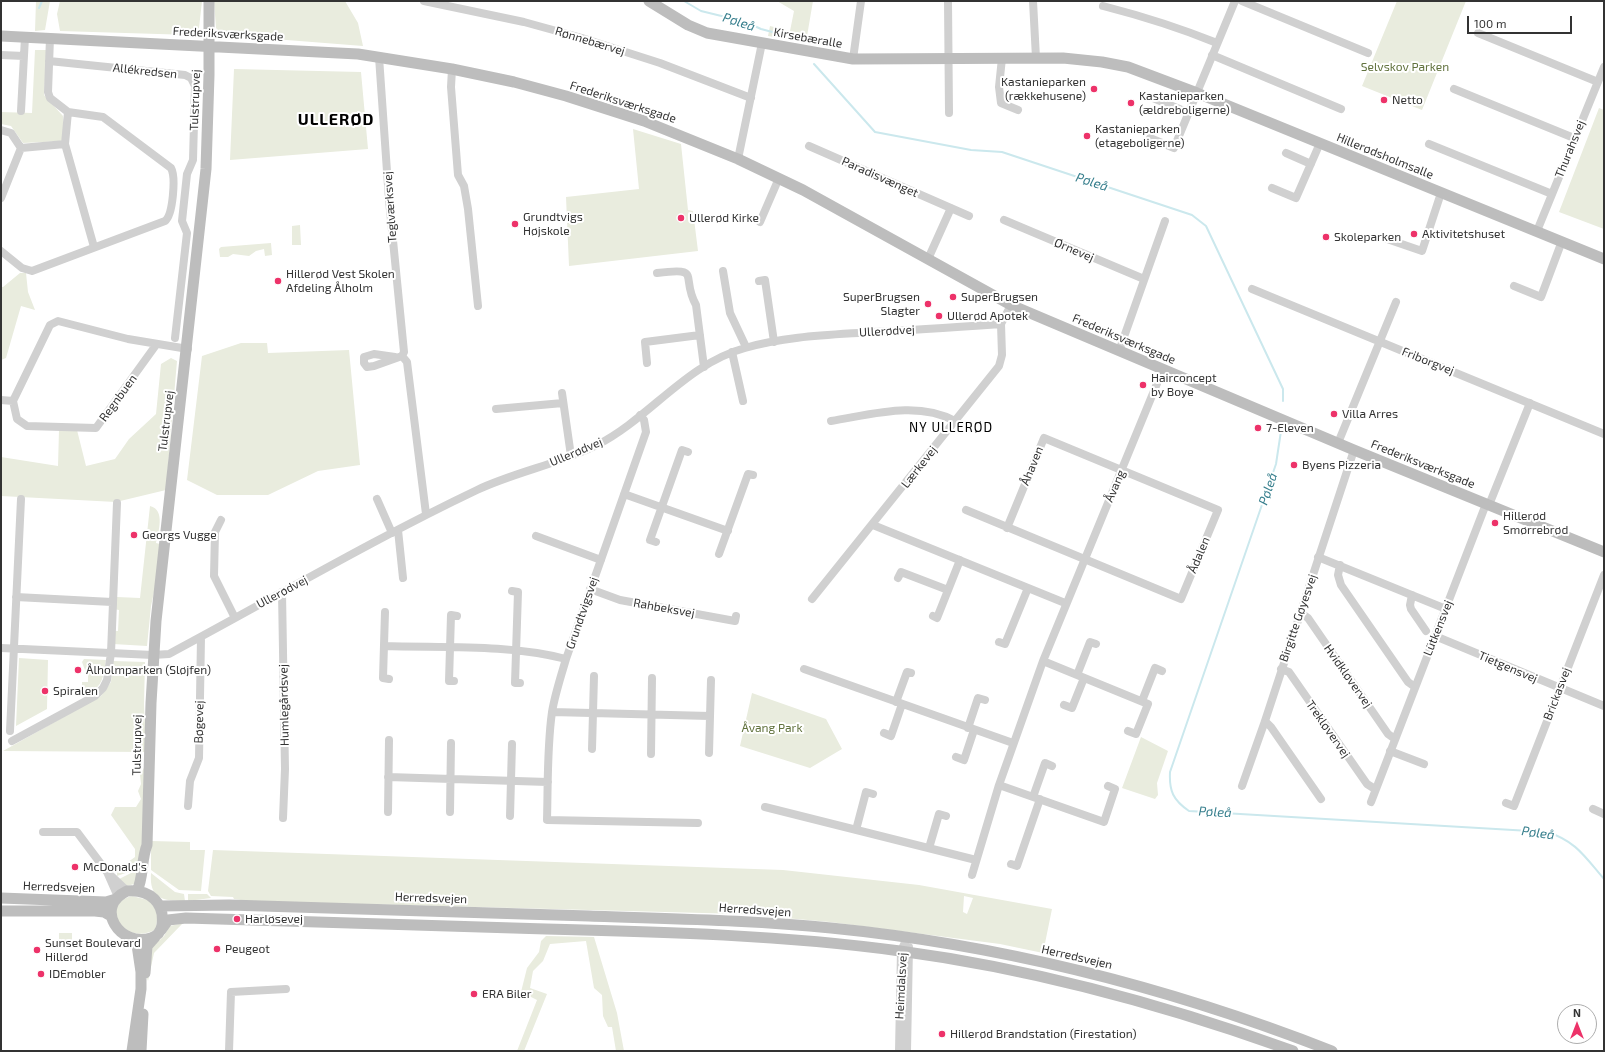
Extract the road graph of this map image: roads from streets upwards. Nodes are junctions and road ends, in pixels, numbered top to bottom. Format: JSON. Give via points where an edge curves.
{"nodes":[{"id":1,"x":209,"y":1,"type":"edge"},
{"id":2,"x":424,"y":1,"type":"edge"},
{"id":3,"x":649,"y":1,"type":"edge"},
{"id":4,"x":861,"y":1,"type":"edge"},
{"id":5,"x":948,"y":1,"type":"edge"},
{"id":6,"x":1033,"y":1,"type":"edge"},
{"id":7,"x":1235,"y":1,"type":"edge"},
{"id":8,"x":1242,"y":1,"type":"edge"},
{"id":9,"x":1103,"y":6,"type":"dead end"},
{"id":10,"x":1478,"y":33,"type":"dead end"},
{"id":11,"x":1,"y":36,"type":"edge"},
{"id":12,"x":25,"y":37,"type":"junction"},
{"id":13,"x":50,"y":38,"type":"junction"},
{"id":14,"x":762,"y":43,"type":"junction"},
{"id":15,"x":1217,"y":43,"type":"junction"},
{"id":16,"x":210,"y":46,"type":"junction"},
{"id":17,"x":1368,"y":53,"type":"dead end"},
{"id":18,"x":1,"y":55,"type":"edge"},
{"id":19,"x":1212,"y":55,"type":"junction"},
{"id":20,"x":24,"y":56,"type":"junction"},
{"id":21,"x":379,"y":57,"type":"junction"},
{"id":22,"x":948,"y":58,"type":"junction"},
{"id":23,"x":1002,"y":58,"type":"junction"},
{"id":24,"x":1036,"y":58,"type":"junction"},
{"id":25,"x":853,"y":59,"type":"junction"},
{"id":26,"x":49,"y":61,"type":"junction"},
{"id":27,"x":1102,"y":62,"type":"joint"},
{"id":28,"x":1604,"y":67,"type":"edge"},
{"id":29,"x":452,"y":69,"type":"junction"},
{"id":30,"x":1598,"y":82,"type":"junction"},
{"id":31,"x":1454,"y":89,"type":"dead end"},
{"id":32,"x":1197,"y":93,"type":"junction"},
{"id":33,"x":752,"y":98,"type":"junction"},
{"id":34,"x":1152,"y":98,"type":"dead end"},
{"id":35,"x":1341,"y":109,"type":"dead end"},
{"id":36,"x":1018,"y":110,"type":"dead end"},
{"id":37,"x":22,"y":111,"type":"dead end"},
{"id":38,"x":68,"y":112,"type":"junction"},
{"id":39,"x":948,"y":113,"type":"dead end"},
{"id":40,"x":1189,"y":113,"type":"junction"},
{"id":41,"x":1,"y":130,"type":"edge"},
{"id":42,"x":1150,"y":138,"type":"dead end"},
{"id":43,"x":1574,"y":138,"type":"junction"},
{"id":44,"x":1320,"y":143,"type":"junction"},
{"id":45,"x":65,"y":144,"type":"junction"},
{"id":46,"x":1429,"y":144,"type":"dead end"},
{"id":47,"x":809,"y":146,"type":"dead end"},
{"id":48,"x":21,"y":148,"type":"junction"},
{"id":49,"x":1286,"y":153,"type":"dead end"},
{"id":50,"x":738,"y":159,"type":"junction"},
{"id":51,"x":1311,"y":164,"type":"junction"},
{"id":52,"x":779,"y":178,"type":"junction"},
{"id":53,"x":1272,"y":188,"type":"dead end"},
{"id":54,"x":1441,"y":193,"type":"junction"},
{"id":55,"x":1552,"y":194,"type":"junction"},
{"id":56,"x":172,"y":196,"type":"junction"},
{"id":57,"x":184,"y":197,"type":"junction"},
{"id":58,"x":1,"y":198,"type":"edge"},
{"id":59,"x":951,"y":208,"type":"junction"},
{"id":60,"x":969,"y":216,"type":"dead end"},
{"id":61,"x":1004,"y":220,"type":"dead end"},
{"id":62,"x":1165,"y":221,"type":"dead end"},
{"id":63,"x":760,"y":222,"type":"dead end"},
{"id":64,"x":1537,"y":231,"type":"junction"},
{"id":65,"x":1387,"y":240,"type":"dead end"},
{"id":66,"x":1562,"y":241,"type":"junction"},
{"id":67,"x":94,"y":247,"type":"junction"},
{"id":68,"x":1,"y":251,"type":"edge"},
{"id":69,"x":928,"y":259,"type":"junction"},
{"id":70,"x":1604,"y":259,"type":"edge"},
{"id":71,"x":723,"y":272,"type":"dead end"},
{"id":72,"x":657,"y":273,"type":"dead end"},
{"id":73,"x":1144,"y":280,"type":"junction"},
{"id":74,"x":760,"y":281,"type":"dead end"},
{"id":75,"x":1514,"y":286,"type":"dead end"},
{"id":76,"x":1252,"y":289,"type":"dead end"},
{"id":77,"x":1396,"y":302,"type":"dead end"},
{"id":78,"x":1011,"y":305,"type":"junction"},
{"id":79,"x":478,"y":306,"type":"dead end"},
{"id":80,"x":1001,"y":324,"type":"junction"},
{"id":81,"x":700,"y":336,"type":"junction"},
{"id":82,"x":175,"y":338,"type":"dead end"},
{"id":83,"x":774,"y":342,"type":"junction"},
{"id":84,"x":1380,"y":342,"type":"junction"},
{"id":85,"x":156,"y":345,"type":"junction"},
{"id":86,"x":746,"y":347,"type":"junction"},
{"id":87,"x":188,"y":349,"type":"junction"},
{"id":88,"x":1119,"y":351,"type":"junction"},
{"id":89,"x":732,"y":352,"type":"junction"},
{"id":90,"x":647,"y":363,"type":"dead end"},
{"id":91,"x":704,"y":366,"type":"junction"},
{"id":92,"x":1163,"y":369,"type":"junction"},
{"id":93,"x":562,"y":393,"type":"dead end"},
{"id":94,"x":1,"y":400,"type":"edge"},
{"id":95,"x":13,"y":400,"type":"junction"},
{"id":96,"x":744,"y":402,"type":"dead end"},
{"id":97,"x":563,"y":403,"type":"junction"},
{"id":98,"x":1530,"y":403,"type":"junction"},
{"id":99,"x":496,"y":409,"type":"dead end"},
{"id":100,"x":640,"y":415,"type":"junction"},
{"id":101,"x":830,"y":421,"type":"dead end"},
{"id":102,"x":955,"y":422,"type":"junction"},
{"id":103,"x":1604,"y":434,"type":"edge"},
{"id":104,"x":1338,"y":442,"type":"junction"},
{"id":105,"x":1354,"y":450,"type":"junction"},
{"id":106,"x":688,"y":452,"type":"dead end"},
{"id":107,"x":571,"y":456,"type":"junction"},
{"id":108,"x":1122,"y":470,"type":"junction"},
{"id":109,"x":753,"y":476,"type":"dead end"},
{"id":110,"x":624,"y":494,"type":"junction"},
{"id":111,"x":21,"y":499,"type":"dead end"},
{"id":112,"x":377,"y":499,"type":"dead end"},
{"id":113,"x":116,"y":503,"type":"dead end"},
{"id":114,"x":1488,"y":504,"type":"junction"},
{"id":115,"x":662,"y":507,"type":"junction"},
{"id":116,"x":966,"y":510,"type":"dead end"},
{"id":117,"x":426,"y":514,"type":"junction"},
{"id":118,"x":221,"y":520,"type":"dead end"},
{"id":119,"x":873,"y":525,"type":"junction"},
{"id":120,"x":1007,"y":528,"type":"junction"},
{"id":121,"x":395,"y":531,"type":"junction"},
{"id":122,"x":728,"y":531,"type":"junction"},
{"id":123,"x":536,"y":536,"type":"dead end"},
{"id":124,"x":656,"y":542,"type":"dead end"},
{"id":125,"x":1604,"y":552,"type":"edge"},
{"id":126,"x":719,"y":554,"type":"dead end"},
{"id":127,"x":1318,"y":557,"type":"junction"},
{"id":128,"x":1084,"y":559,"type":"junction"},
{"id":129,"x":600,"y":560,"type":"junction"},
{"id":130,"x":960,"y":560,"type":"junction"},
{"id":131,"x":1340,"y":566,"type":"junction"},
{"id":132,"x":1604,"y":575,"type":"edge"},
{"id":133,"x":403,"y":578,"type":"dead end"},
{"id":134,"x":898,"y":578,"type":"dead end"},
{"id":135,"x":1028,"y":588,"type":"junction"},
{"id":136,"x":590,"y":589,"type":"junction"},
{"id":137,"x":948,"y":590,"type":"junction"},
{"id":138,"x":512,"y":591,"type":"dead end"},
{"id":139,"x":282,"y":592,"type":"junction"},
{"id":140,"x":1412,"y":595,"type":"junction"},
{"id":141,"x":16,"y":597,"type":"junction"},
{"id":142,"x":812,"y":599,"type":"dead end"},
{"id":143,"x":112,"y":602,"type":"junction"},
{"id":144,"x":1065,"y":603,"type":"junction"},
{"id":145,"x":1446,"y":609,"type":"junction"},
{"id":146,"x":385,"y":612,"type":"dead end"},
{"id":147,"x":1301,"y":613,"type":"junction"},
{"id":148,"x":457,"y":616,"type":"dead end"},
{"id":149,"x":736,"y":616,"type":"dead end"},
{"id":150,"x":933,"y":616,"type":"dead end"},
{"id":151,"x":234,"y":618,"type":"junction"},
{"id":152,"x":1426,"y":631,"type":"dead end"},
{"id":153,"x":1435,"y":636,"type":"junction"},
{"id":154,"x":201,"y":637,"type":"junction"},
{"id":155,"x":999,"y":642,"type":"dead end"},
{"id":156,"x":1096,"y":644,"type":"dead end"},
{"id":157,"x":384,"y":646,"type":"junction"},
{"id":158,"x":1,"y":648,"type":"edge"},
{"id":159,"x":14,"y":648,"type":"junction"},
{"id":160,"x":450,"y":648,"type":"junction"},
{"id":161,"x":516,"y":650,"type":"junction"},
{"id":162,"x":110,"y":653,"type":"junction"},
{"id":163,"x":153,"y":655,"type":"junction"},
{"id":164,"x":566,"y":659,"type":"junction"},
{"id":165,"x":1043,"y":661,"type":"junction"},
{"id":166,"x":804,"y":669,"type":"dead end"},
{"id":167,"x":1281,"y":669,"type":"junction"},
{"id":168,"x":1162,"y":671,"type":"dead end"},
{"id":169,"x":911,"y":674,"type":"dead end"},
{"id":170,"x":594,"y":676,"type":"dead end"},
{"id":171,"x":1081,"y":676,"type":"junction"},
{"id":172,"x":652,"y":678,"type":"dead end"},
{"id":173,"x":389,"y":679,"type":"dead end"},
{"id":174,"x":711,"y":680,"type":"dead end"},
{"id":175,"x":454,"y":681,"type":"dead end"},
{"id":176,"x":520,"y":683,"type":"dead end"},
{"id":177,"x":1415,"y":687,"type":"junction"},
{"id":178,"x":1559,"y":688,"type":"junction"},
{"id":179,"x":985,"y":700,"type":"dead end"},
{"id":180,"x":1142,"y":701,"type":"junction"},
{"id":181,"x":899,"y":703,"type":"junction"},
{"id":182,"x":1064,"y":705,"type":"dead end"},
{"id":183,"x":1604,"y":706,"type":"edge"},
{"id":184,"x":552,"y":712,"type":"junction"},
{"id":185,"x":593,"y":713,"type":"junction"},
{"id":186,"x":652,"y":715,"type":"junction"},
{"id":187,"x":710,"y":716,"type":"junction"},
{"id":188,"x":1265,"y":721,"type":"junction"},
{"id":189,"x":971,"y":729,"type":"junction"},
{"id":190,"x":10,"y":731,"type":"dead end"},
{"id":191,"x":1128,"y":731,"type":"dead end"},
{"id":192,"x":884,"y":733,"type":"dead end"},
{"id":193,"x":1395,"y":739,"type":"junction"},
{"id":194,"x":389,"y":740,"type":"dead end"},
{"id":195,"x":12,"y":741,"type":"dead end"},
{"id":196,"x":451,"y":743,"type":"dead end"},
{"id":197,"x":1013,"y":743,"type":"junction"},
{"id":198,"x":512,"y":744,"type":"dead end"},
{"id":199,"x":592,"y":749,"type":"dead end"},
{"id":200,"x":1390,"y":751,"type":"junction"},
{"id":201,"x":710,"y":753,"type":"dead end"},
{"id":202,"x":651,"y":754,"type":"dead end"},
{"id":203,"x":956,"y":757,"type":"dead end"},
{"id":204,"x":1424,"y":764,"type":"dead end"},
{"id":205,"x":1052,"y":766,"type":"dead end"},
{"id":206,"x":388,"y":777,"type":"junction"},
{"id":207,"x":450,"y":779,"type":"junction"},
{"id":208,"x":510,"y":781,"type":"junction"},
{"id":209,"x":548,"y":782,"type":"junction"},
{"id":210,"x":999,"y":785,"type":"junction"},
{"id":211,"x":1108,"y":786,"type":"dead end"},
{"id":212,"x":1242,"y":786,"type":"dead end"},
{"id":213,"x":1375,"y":789,"type":"junction"},
{"id":214,"x":873,"y":794,"type":"dead end"},
{"id":215,"x":1037,"y":798,"type":"junction"},
{"id":216,"x":1321,"y":799,"type":"dead end"},
{"id":217,"x":1370,"y":802,"type":"dead end"},
{"id":218,"x":1506,"y":803,"type":"dead end"},
{"id":219,"x":188,"y":806,"type":"dead end"},
{"id":220,"x":765,"y":807,"type":"dead end"},
{"id":221,"x":1593,"y":809,"type":"dead end"},
{"id":222,"x":388,"y":812,"type":"dead end"},
{"id":223,"x":450,"y":812,"type":"dead end"},
{"id":224,"x":1604,"y":814,"type":"edge"},
{"id":225,"x":510,"y":816,"type":"dead end"},
{"id":226,"x":946,"y":816,"type":"dead end"},
{"id":227,"x":283,"y":818,"type":"dead end"},
{"id":228,"x":698,"y":823,"type":"dead end"},
{"id":229,"x":856,"y":830,"type":"junction"},
{"id":230,"x":43,"y":832,"type":"dead end"},
{"id":231,"x":146,"y":845,"type":"junction"},
{"id":232,"x":929,"y":848,"type":"junction"},
{"id":233,"x":976,"y":860,"type":"junction"},
{"id":234,"x":1011,"y":864,"type":"dead end"},
{"id":235,"x":972,"y":875,"type":"dead end"},
{"id":236,"x":148,"y":894,"type":"junction"},
{"id":237,"x":124,"y":895,"type":"junction"},
{"id":238,"x":1,"y":898,"type":"edge"},
{"id":239,"x":161,"y":906,"type":"junction"},
{"id":240,"x":1,"y":911,"type":"edge"},
{"id":241,"x":111,"y":916,"type":"junction"},
{"id":242,"x":158,"y":933,"type":"junction"},
{"id":243,"x":124,"y":935,"type":"junction"},
{"id":244,"x":907,"y":938,"type":"junction"},
{"id":245,"x":906,"y":952,"type":"junction"},
{"id":246,"x":286,"y":989,"type":"dead end"},
{"id":247,"x":132,"y":1051,"type":"edge"},
{"id":248,"x":141,"y":1051,"type":"edge"},
{"id":249,"x":228,"y":1051,"type":"edge"},
{"id":250,"x":899,"y":1051,"type":"edge"},
{"id":251,"x":907,"y":1051,"type":"edge"},
{"id":252,"x":1293,"y":1051,"type":"edge"},
{"id":253,"x":1332,"y":1051,"type":"edge"}],
"edges":[{"from":1,"to":16,"type":"street","name":"Tulstrupvej"},
{"from":2,"to":33,"type":"street","name":"Rønnebærvej","via":[[524,22],[582,38],[660,63]]},
{"from":3,"to":14,"type":"street","name":"Kirsebæralle","via":[[701,30]]},
{"from":4,"to":25,"type":"street"},
{"from":5,"to":22,"type":"street"},
{"from":6,"to":24,"type":"street"},
{"from":7,"to":15,"type":"street"},
{"from":8,"to":17,"type":"street"},
{"from":9,"to":15,"type":"street","via":[[1142,15]]},
{"from":10,"to":30,"type":"street"},
{"from":11,"to":12,"type":"street","name":"Frederiksværksgade"},
{"from":12,"to":13,"type":"street","name":"Frederiksværksgade"},
{"from":12,"to":20,"type":"street"},
{"from":13,"to":16,"type":"street","name":"Frederiksværksgade"},
{"from":13,"to":26,"type":"street"},
{"from":14,"to":25,"type":"street","name":"Kirsebæralle"},
{"from":14,"to":33,"type":"street"},
{"from":15,"to":19,"type":"street"},
{"from":16,"to":21,"type":"street","name":"Frederiksværksgade","via":[[323,51]]},
{"from":16,"to":87,"type":"street","name":"Tulstrupvej","via":[[206,169]]},
{"from":18,"to":20,"type":"street"},
{"from":19,"to":32,"type":"street"},
{"from":19,"to":35,"type":"street"},
{"from":20,"to":37,"type":"street"},
{"from":21,"to":29,"type":"street","name":"Frederiksværksgade"},
{"from":21,"to":117,"type":"street","name":"Teglværksvej","via":[[389,200],[404,352],[399,357],[407,362]]},
{"from":22,"to":23,"type":"street","name":"Kirsebæralle"},
{"from":22,"to":25,"type":"street","name":"Kirsebæralle"},
{"from":22,"to":39,"type":"street"},
{"from":23,"to":24,"type":"street","name":"Kirsebæralle"},
{"from":23,"to":36,"type":"street","via":[[999,87],[1001,103]]},
{"from":24,"to":27,"type":"street","name":"Kirsebæralle"},
{"from":26,"to":38,"type":"street","via":[[48,95]]},
{"from":26,"to":57,"type":"street","name":"Allékredsen","via":[[185,75],[191,78],[195,86],[193,160],[187,174]]},
{"from":27,"to":32,"type":"street","name":"Hillerødsholmsalle","via":[[1150,74]]},
{"from":28,"to":30,"type":"street","name":"Thurahsvej"},
{"from":29,"to":50,"type":"street","name":"Frederiksværksgade","via":[[566,96],[661,128]]},
{"from":29,"to":79,"type":"street","via":[[451,88],[458,175],[464,186],[468,209]]},
{"from":30,"to":43,"type":"street","name":"Thurahsvej"},
{"from":31,"to":43,"type":"street"},
{"from":32,"to":40,"type":"street"},
{"from":32,"to":44,"type":"street","name":"Hillerødsholmsalle"},
{"from":33,"to":50,"type":"street"},
{"from":34,"to":40,"type":"street"},
{"from":38,"to":45,"type":"street"},
{"from":38,"to":56,"type":"street","via":[[103,117],[171,168],[174,175]]},
{"from":40,"to":42,"type":"street","via":[[1174,148]]},
{"from":41,"to":48,"type":"street","via":[[11,133]]},
{"from":43,"to":55,"type":"street","name":"Thurahsvej"},
{"from":44,"to":51,"type":"street","name":"Hillerødsholmsalle"},
{"from":44,"to":54,"type":"street","name":"Hillerødsholmsalle"},
{"from":45,"to":48,"type":"street"},
{"from":45,"to":67,"type":"street"},
{"from":46,"to":55,"type":"street"},
{"from":47,"to":59,"type":"street","name":"Paradisvænget"},
{"from":48,"to":58,"type":"street"},
{"from":49,"to":51,"type":"street"},
{"from":50,"to":52,"type":"street","name":"Frederiksværksgade"},
{"from":51,"to":53,"type":"street","name":"Hillerødsholmsalle","via":[[1296,198]]},
{"from":52,"to":63,"type":"street"},
{"from":52,"to":69,"type":"street","name":"Frederiksværksgade"},
{"from":54,"to":64,"type":"street","name":"Hillerødsholmsalle"},
{"from":54,"to":65,"type":"street","name":"Hillerødsholmsalle","via":[[1422,251]]},
{"from":55,"to":64,"type":"street","name":"Thurahsvej"},
{"from":56,"to":57,"type":"street"},
{"from":56,"to":67,"type":"street","via":[[170,215],[165,221]]},
{"from":57,"to":82,"type":"street","name":"Allékredsen","via":[[182,221],[187,233]]},
{"from":59,"to":60,"type":"street","name":"Paradisvænget"},
{"from":59,"to":69,"type":"street"},
{"from":61,"to":73,"type":"street","name":"Ørnevej"},
{"from":62,"to":73,"type":"street"},
{"from":64,"to":66,"type":"street","name":"Hillerødsholmsalle"},
{"from":66,"to":70,"type":"street","name":"Hillerødsholmsalle"},
{"from":66,"to":75,"type":"street","via":[[1541,297]]},
{"from":67,"to":68,"type":"street","via":[[32,271],[22,268]]},
{"from":69,"to":78,"type":"street","name":"Frederiksværksgade"},
{"from":71,"to":86,"type":"street","via":[[730,313]]},
{"from":72,"to":81,"type":"street","via":[[680,270],[689,276]]},
{"from":73,"to":88,"type":"street"},
{"from":74,"to":83,"type":"street","via":[[765,280]]},
{"from":76,"to":84,"type":"street","name":"Friborgvej"},
{"from":77,"to":84,"type":"street"},
{"from":78,"to":80,"type":"street","name":"Lærkevej"},
{"from":78,"to":88,"type":"street","name":"Frederiksværksgade"},
{"from":80,"to":83,"type":"street","name":"Ullerødvej","via":[[827,335]]},
{"from":80,"to":102,"type":"street","name":"Lærkevej","via":[[1002,355],[999,366]]},
{"from":81,"to":90,"type":"street","via":[[645,342]]},
{"from":81,"to":91,"type":"street"},
{"from":83,"to":86,"type":"street","name":"Ullerødvej"},
{"from":84,"to":98,"type":"street","name":"Friborgvej"},
{"from":84,"to":104,"type":"street"},
{"from":85,"to":87,"type":"street"},
{"from":85,"to":95,"type":"street","via":[[58,321],[50,325]]},
{"from":85,"to":95,"type":"street","name":"Regnbuen","via":[[96,428],[22,424],[17,419]]},
{"from":86,"to":89,"type":"street","name":"Ullerødvej"},
{"from":87,"to":163,"type":"street","name":"Tulstrupvej"},
{"from":88,"to":92,"type":"street","name":"Frederiksværksgade"},
{"from":89,"to":91,"type":"street","name":"Ullerødvej"},
{"from":89,"to":96,"type":"street"},
{"from":91,"to":100,"type":"street","name":"Ullerødvej"},
{"from":92,"to":104,"type":"street","name":"Frederiksværksgade"},
{"from":92,"to":108,"type":"street","name":"Åvang"},
{"from":93,"to":97,"type":"street"},
{"from":94,"to":95,"type":"street"},
{"from":97,"to":99,"type":"street"},
{"from":97,"to":107,"type":"street"},
{"from":98,"to":103,"type":"street","name":"Friborgvej"},
{"from":98,"to":114,"type":"street","name":"Lütkensvej"},
{"from":100,"to":107,"type":"street","name":"Ullerødvej","via":[[597,445]]},
{"from":100,"to":110,"type":"street","name":"Grundtvigsvej","via":[[644,420],[646,432]]},
{"from":101,"to":102,"type":"street","via":[[905,409],[940,415]]},
{"from":102,"to":119,"type":"street","name":"Lærkevej"},
{"from":104,"to":105,"type":"street","name":"Frederiksværksgade"},
{"from":105,"to":114,"type":"street","name":"Frederiksværksgade"},
{"from":105,"to":127,"type":"street","name":"Birgitte Gøyesvej"},
{"from":106,"to":115,"type":"street","via":[[682,450]]},
{"from":107,"to":117,"type":"street","name":"Ullerødvej","via":[[481,488]]},
{"from":108,"to":120,"type":"street","name":"Åhaven","via":[[1044,438]]},
{"from":108,"to":128,"type":"street","name":"Åvang"},
{"from":108,"to":128,"type":"street","name":"Ådalen","via":[[1218,510],[1184,593],[1181,599]]},
{"from":109,"to":122,"type":"street","via":[[748,474]]},
{"from":110,"to":115,"type":"street"},
{"from":110,"to":129,"type":"street","name":"Grundtvigsvej"},
{"from":111,"to":141,"type":"street"},
{"from":112,"to":121,"type":"street"},
{"from":113,"to":143,"type":"street"},
{"from":114,"to":125,"type":"street","name":"Frederiksværksgade"},
{"from":114,"to":145,"type":"street","name":"Lütkensvej"},
{"from":115,"to":122,"type":"street"},
{"from":115,"to":124,"type":"street","via":[[650,540]]},
{"from":116,"to":120,"type":"street"},
{"from":117,"to":121,"type":"street","name":"Ullerødvej"},
{"from":118,"to":151,"type":"street","via":[[215,532],[214,576]]},
{"from":119,"to":130,"type":"street"},
{"from":119,"to":142,"type":"street","name":"Lærkevej"},
{"from":120,"to":128,"type":"street"},
{"from":121,"to":133,"type":"street"},
{"from":121,"to":139,"type":"street","name":"Ullerødvej"},
{"from":122,"to":126,"type":"street"},
{"from":123,"to":129,"type":"street"},
{"from":127,"to":131,"type":"street"},
{"from":127,"to":147,"type":"street","name":"Birgitte Gøyesvej"},
{"from":128,"to":144,"type":"street","name":"Åvang"},
{"from":129,"to":136,"type":"street","name":"Grundtvigsvej"},
{"from":130,"to":135,"type":"street"},
{"from":130,"to":137,"type":"street"},
{"from":131,"to":140,"type":"street"},
{"from":131,"to":177,"type":"street","via":[[1340,586],[1408,682]]},
{"from":132,"to":178,"type":"street","name":"Brickasvej"},
{"from":134,"to":137,"type":"street","via":[[901,572]]},
{"from":135,"to":144,"type":"street"},
{"from":135,"to":155,"type":"street","via":[[1005,644]]},
{"from":136,"to":149,"type":"street","name":"Rahbeksvej","via":[[620,600],[735,620]]},
{"from":136,"to":164,"type":"street","name":"Grundtvigsvej"},
{"from":137,"to":150,"type":"street","via":[[937,618]]},
{"from":138,"to":161,"type":"street","via":[[518,592]]},
{"from":139,"to":151,"type":"street","name":"Ullerødvej"},
{"from":139,"to":227,"type":"street","name":"Humlegårdsvej","via":[[286,770]]},
{"from":140,"to":145,"type":"street"},
{"from":140,"to":152,"type":"street","via":[[1411,609]]},
{"from":141,"to":143,"type":"street"},
{"from":141,"to":159,"type":"street"},
{"from":143,"to":162,"type":"street"},
{"from":144,"to":165,"type":"street","name":"Åvang"},
{"from":145,"to":153,"type":"street","name":"Lütkensvej"},
{"from":146,"to":157,"type":"street"},
{"from":147,"to":167,"type":"street","name":"Birgitte Gøyesvej"},
{"from":147,"to":193,"type":"street","name":"Hvidkløvervej","via":[[1308,618],[1388,734]]},
{"from":148,"to":160,"type":"street","via":[[451,615]]},
{"from":151,"to":154,"type":"street","name":"Ullerødvej"},
{"from":153,"to":177,"type":"street","name":"Lütkensvej"},
{"from":153,"to":178,"type":"street","name":"Tietgensvej"},
{"from":154,"to":163,"type":"street","name":"Ullerødvej","via":[[169,654]]},
{"from":154,"to":219,"type":"street","name":"Bøgevej","via":[[199,758],[190,781]]},
{"from":156,"to":171,"type":"street","via":[[1090,642]]},
{"from":157,"to":160,"type":"street"},
{"from":157,"to":173,"type":"street","via":[[383,678]]},
{"from":158,"to":159,"type":"street","name":"Ullerødvej"},
{"from":159,"to":162,"type":"street","name":"Ullerødvej"},
{"from":159,"to":190,"type":"street"},
{"from":160,"to":161,"type":"street"},
{"from":160,"to":175,"type":"street","via":[[448,681]]},
{"from":161,"to":164,"type":"street","via":[[539,652]]},
{"from":161,"to":176,"type":"street","via":[[515,682]]},
{"from":162,"to":163,"type":"street","name":"Ullerødvej"},
{"from":162,"to":195,"type":"street","via":[[108,680],[95,696]]},
{"from":163,"to":231,"type":"street","name":"Tulstrupvej"},
{"from":164,"to":184,"type":"street","name":"Grundtvigsvej"},
{"from":165,"to":171,"type":"street"},
{"from":165,"to":197,"type":"street","name":"Åvang"},
{"from":166,"to":181,"type":"street"},
{"from":167,"to":188,"type":"street","name":"Birgitte Gøyesvej"},
{"from":167,"to":213,"type":"street","name":"Trekløvervej","via":[[1289,672],[1367,784]]},
{"from":168,"to":180,"type":"street","via":[[1155,668]]},
{"from":169,"to":181,"type":"street","via":[[907,672]]},
{"from":170,"to":185,"type":"street"},
{"from":171,"to":180,"type":"street"},
{"from":171,"to":182,"type":"street","via":[[1072,708]]},
{"from":172,"to":186,"type":"street"},
{"from":174,"to":187,"type":"street"},
{"from":177,"to":193,"type":"street","name":"Lütkensvej"},
{"from":178,"to":183,"type":"street","name":"Tietgensvej"},
{"from":178,"to":218,"type":"street","name":"Brickasvej","via":[[1514,806]]},
{"from":179,"to":189,"type":"street","via":[[978,698]]},
{"from":180,"to":191,"type":"street","via":[[1148,704],[1136,734]]},
{"from":181,"to":189,"type":"street"},
{"from":181,"to":192,"type":"street","via":[[891,736]]},
{"from":184,"to":185,"type":"street"},
{"from":184,"to":209,"type":"street","name":"Grundtvigsvej"},
{"from":185,"to":186,"type":"street"},
{"from":185,"to":199,"type":"street"},
{"from":186,"to":187,"type":"street"},
{"from":186,"to":202,"type":"street"},
{"from":187,"to":201,"type":"street"},
{"from":188,"to":212,"type":"street","name":"Birgitte Gøyesvej"},
{"from":188,"to":216,"type":"street"},
{"from":189,"to":197,"type":"street"},
{"from":189,"to":203,"type":"street","via":[[964,760]]},
{"from":193,"to":200,"type":"street","name":"Lütkensvej"},
{"from":194,"to":206,"type":"street"},
{"from":196,"to":207,"type":"street"},
{"from":197,"to":210,"type":"street","name":"Åvang"},
{"from":198,"to":208,"type":"street"},
{"from":200,"to":204,"type":"street"},
{"from":200,"to":213,"type":"street","name":"Lütkensvej"},
{"from":205,"to":215,"type":"street","via":[[1045,763]]},
{"from":206,"to":207,"type":"street"},
{"from":206,"to":222,"type":"street"},
{"from":207,"to":208,"type":"street"},
{"from":207,"to":223,"type":"street"},
{"from":208,"to":209,"type":"street"},
{"from":208,"to":225,"type":"street"},
{"from":209,"to":228,"type":"street","name":"Grundtvigsvej","via":[[547,820]]},
{"from":210,"to":215,"type":"street"},
{"from":210,"to":233,"type":"street","name":"Åvang"},
{"from":211,"to":215,"type":"street","via":[[1115,789],[1104,822]]},
{"from":213,"to":217,"type":"street","name":"Lütkensvej"},
{"from":214,"to":229,"type":"street","via":[[866,792]]},
{"from":215,"to":234,"type":"street","via":[[1017,866]]},
{"from":220,"to":229,"type":"street"},
{"from":221,"to":224,"type":"street"},
{"from":226,"to":232,"type":"street","via":[[939,814]]},
{"from":229,"to":232,"type":"street"},
{"from":230,"to":237,"type":"street","name":"Herredsvejen","via":[[77,832]]},
{"from":231,"to":236,"type":"street","name":"Tulstrupvej","via":[[149,852]]},
{"from":231,"to":237,"type":"street","name":"Tulstrupvej","via":[[141,881]]},
{"from":232,"to":233,"type":"street"},
{"from":233,"to":235,"type":"street","name":"Åvang"},
{"from":236,"to":237,"type":"street"},
{"from":236,"to":239,"type":"street"},
{"from":237,"to":238,"type":"street","name":"Herredsvejen","via":[[106,902]]},
{"from":237,"to":241,"type":"street","via":[[112,904]]},
{"from":239,"to":242,"type":"street","via":[[163,920]]},
{"from":239,"to":244,"type":"street","name":"Herredsvejen","via":[[229,905],[745,921],[832,928]]},
{"from":240,"to":241,"type":"street","name":"Herredsvejen","via":[[95,911]]},
{"from":241,"to":243,"type":"street","via":[[114,924]]},
{"from":242,"to":243,"type":"street","via":[[139,940]]},
{"from":242,"to":245,"type":"street","via":[[165,922],[173,918],[232,919],[713,934]]},
{"from":242,"to":248,"type":"street","via":[[148,946]]},
{"from":243,"to":247,"type":"street","via":[[137,945],[141,972],[141,990]]},
{"from":244,"to":245,"type":"street","name":"Heimdalsvej"},
{"from":244,"to":253,"type":"street","name":"Herredsvejen","via":[[1104,976],[1238,1016]]},
{"from":245,"to":250,"type":"street","name":"Heimdalsvej"},
{"from":245,"to":251,"type":"street","name":"Heimdalsvej"},
{"from":245,"to":252,"type":"street","via":[[983,964],[1089,988],[1168,1009]]},
{"from":246,"to":249,"type":"street","via":[[231,992]]}]}
